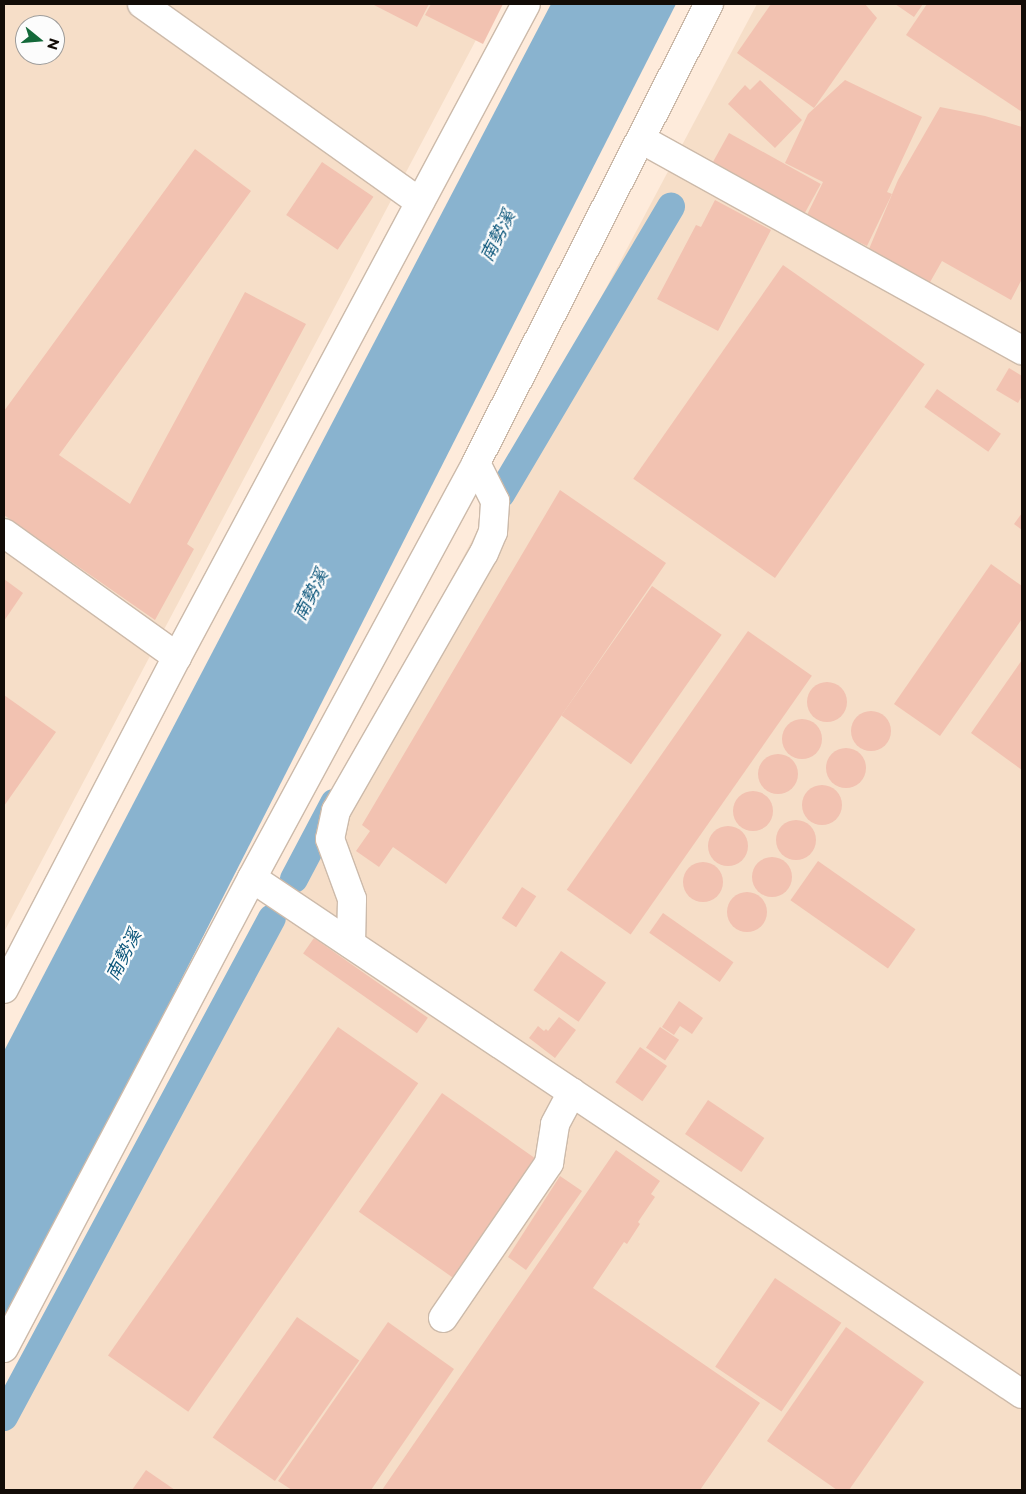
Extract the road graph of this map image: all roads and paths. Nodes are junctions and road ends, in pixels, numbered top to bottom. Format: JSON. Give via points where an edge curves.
{"nodes":[{"id":1,"x":142,"y":4,"type":"edge"},
{"id":2,"x":526,"y":4,"type":"edge"},
{"id":3,"x":708,"y":4,"type":"edge"},
{"id":4,"x":641,"y":139,"type":"junction"},
{"id":5,"x":420,"y":202,"type":"junction"},
{"id":6,"x":1022,"y":350,"type":"edge"},
{"id":7,"x":476,"y":463,"type":"junction"},
{"id":8,"x":4,"y":533,"type":"edge"},
{"id":9,"x":177,"y":657,"type":"junction"},
{"id":10,"x":252,"y":878,"type":"junction"},
{"id":11,"x":350,"y":944,"type":"junction"},
{"id":12,"x":4,"y":989,"type":"edge"},
{"id":13,"x":572,"y":1092,"type":"junction"},
{"id":14,"x":442,"y":1318,"type":"dead end"},
{"id":15,"x":4,"y":1348,"type":"edge"},
{"id":16,"x":1022,"y":1394,"type":"edge"}],
"edges":[{"from":1,"to":5,"type":"street"},
{"from":2,"to":5,"type":"street"},
{"from":3,"to":4,"type":"street"},
{"from":4,"to":6,"type":"street"},
{"from":4,"to":7,"type":"street"},
{"from":5,"to":9,"type":"street"},
{"from":7,"to":10,"type":"street"},
{"from":7,"to":11,"type":"street","via":[[495,500],[493,532],[336,811],[330,839],[352,899]]},
{"from":8,"to":9,"type":"street"},
{"from":9,"to":12,"type":"street"},
{"from":10,"to":11,"type":"street"},
{"from":10,"to":15,"type":"street"},
{"from":11,"to":13,"type":"street"},
{"from":13,"to":14,"type":"street","via":[[555,1124],[549,1163]]},
{"from":13,"to":16,"type":"street"}]}
